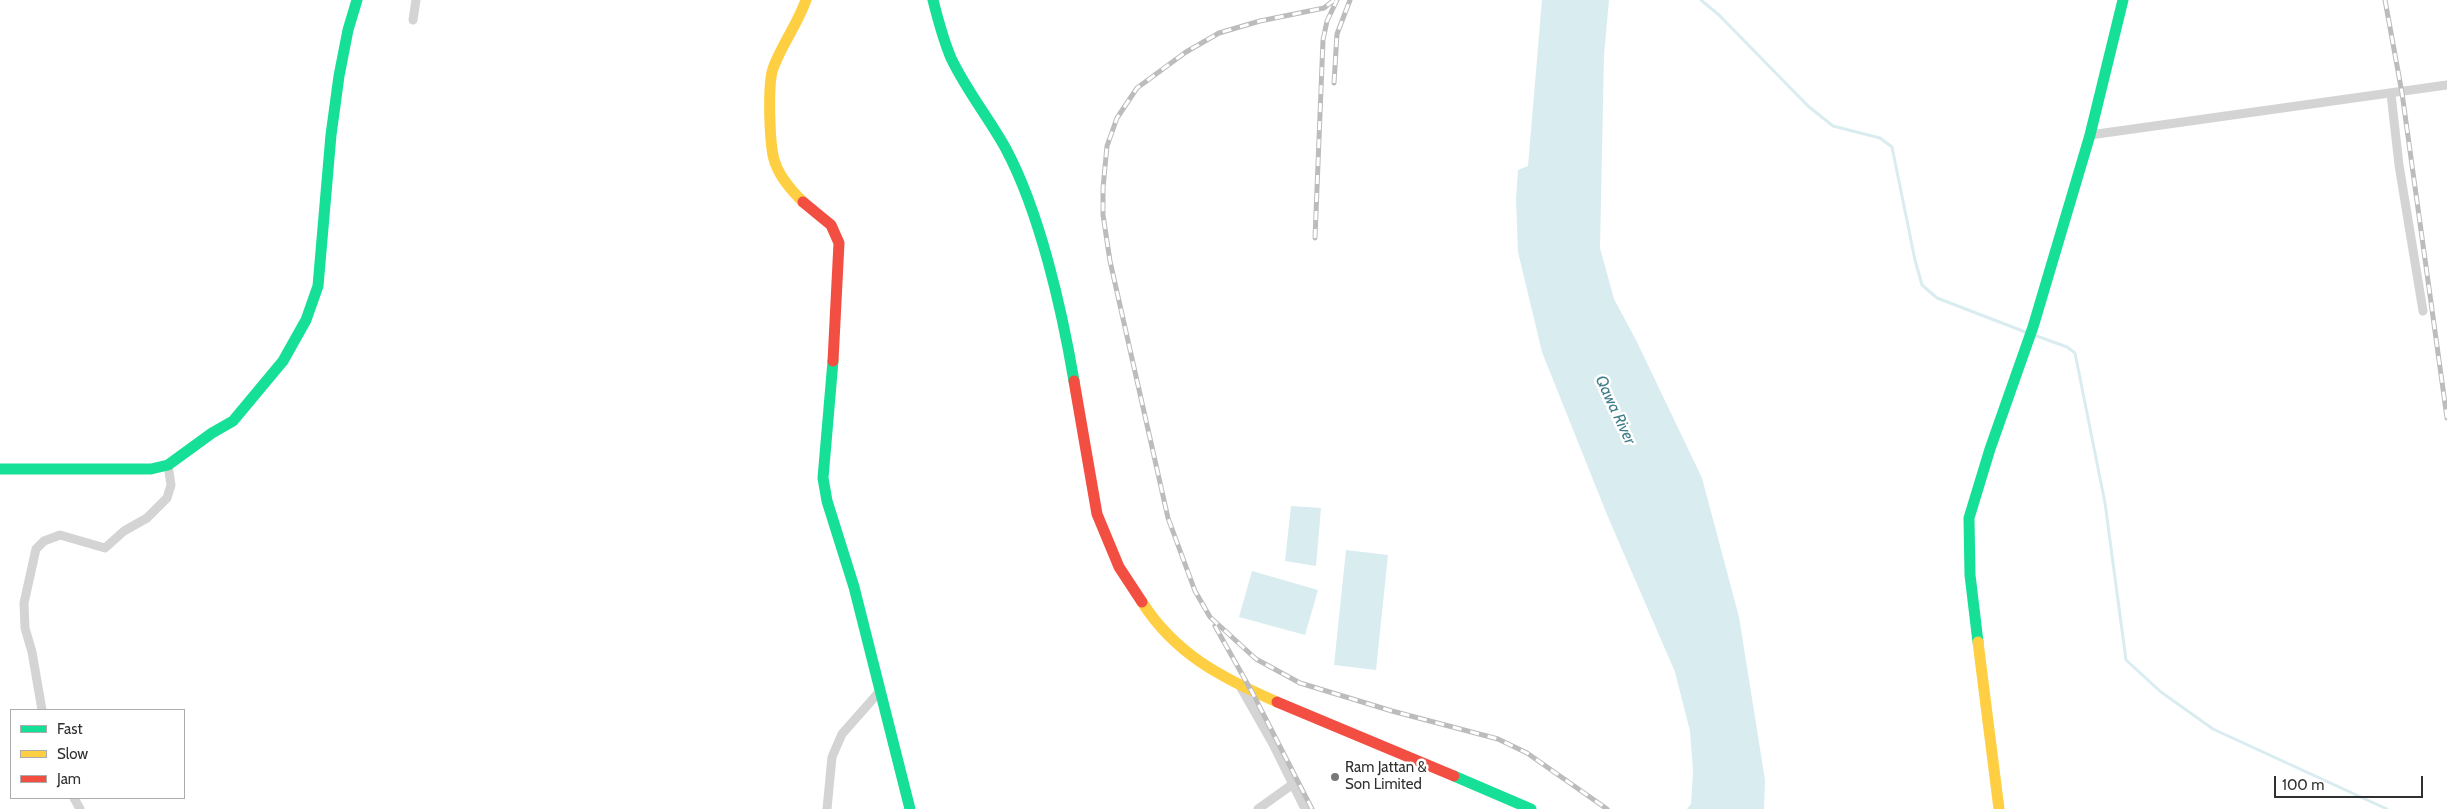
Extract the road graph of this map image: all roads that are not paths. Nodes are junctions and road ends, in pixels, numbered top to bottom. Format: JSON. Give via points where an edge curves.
{"nodes":[{"id":1,"x":356,"y":0,"type":"edge"},
{"id":2,"x":416,"y":0,"type":"edge"},
{"id":3,"x":806,"y":0,"type":"edge"},
{"id":4,"x":933,"y":0,"type":"edge"},
{"id":5,"x":2123,"y":0,"type":"edge"},
{"id":6,"x":413,"y":20,"type":"dead end"},
{"id":7,"x":2447,"y":85,"type":"edge"},
{"id":8,"x":2391,"y":94,"type":"junction"},
{"id":9,"x":2090,"y":135,"type":"junction"},
{"id":10,"x":2423,"y":311,"type":"dead end"},
{"id":11,"x":168,"y":465,"type":"junction"},
{"id":12,"x":0,"y":469,"type":"edge"},
{"id":13,"x":1240,"y":686,"type":"junction"},
{"id":14,"x":880,"y":691,"type":"junction"},
{"id":15,"x":42,"y":709,"type":"edge"},
{"id":16,"x":1293,"y":784,"type":"junction"},
{"id":17,"x":826,"y":809,"type":"edge"},
{"id":18,"x":910,"y":809,"type":"edge"},
{"id":19,"x":1258,"y":809,"type":"edge"},
{"id":20,"x":1305,"y":809,"type":"edge"},
{"id":21,"x":1531,"y":809,"type":"edge"},
{"id":22,"x":1999,"y":809,"type":"edge"}],
"edges":[{"from":1,"to":11,"type":"street","via":[[333,115],[318,286],[306,320],[283,361],[233,421]]},
{"from":2,"to":6,"type":"street"},
{"from":3,"to":14,"type":"street","via":[[773,67],[770,81],[772,145],[775,164],[784,180],[801,200],[831,225],[839,244],[823,478]]},
{"from":4,"to":13,"type":"street","via":[[952,59],[1006,149],[1042,244],[1074,369],[1097,514],[1108,545],[1129,584],[1173,642],[1194,659]]},
{"from":5,"to":9,"type":"street"},
{"from":7,"to":8,"type":"street"},
{"from":8,"to":9,"type":"street"},
{"from":8,"to":10,"type":"street"},
{"from":9,"to":22,"type":"street","via":[[2033,327],[1969,518],[1968,548]]},
{"from":11,"to":12,"type":"street","via":[[151,469]]},
{"from":11,"to":15,"type":"street","via":[[171,485],[168,498],[147,518],[124,531],[105,548],[60,536],[44,541],[36,549],[24,603],[25,628]]},
{"from":13,"to":16,"type":"street"},
{"from":13,"to":21,"type":"street"},
{"from":14,"to":17,"type":"street","via":[[842,734],[832,757]]},
{"from":14,"to":18,"type":"street"},
{"from":16,"to":19,"type":"street"},
{"from":16,"to":20,"type":"street"}]}
